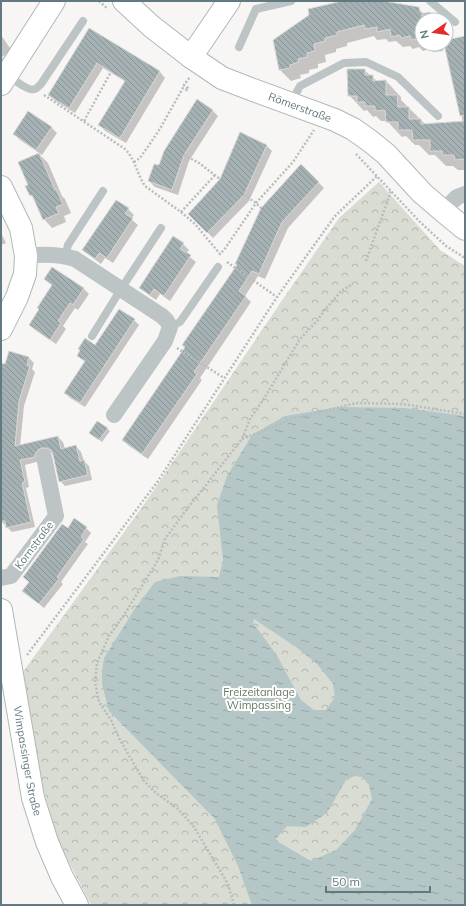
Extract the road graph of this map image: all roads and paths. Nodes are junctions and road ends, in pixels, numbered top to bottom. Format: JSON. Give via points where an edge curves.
{"nodes":[{"id":1,"x":54,"y":1,"type":"edge"},
{"id":2,"x":99,"y":1,"type":"edge"},
{"id":3,"x":229,"y":1,"type":"edge"},
{"id":4,"x":291,"y":1,"type":"edge"},
{"id":5,"x":430,"y":1,"type":"edge"},
{"id":6,"x":118,"y":6,"type":"edge"},
{"id":7,"x":83,"y":21,"type":"dead end"},
{"id":8,"x":455,"y":22,"type":"dead end"},
{"id":9,"x":239,"y":47,"type":"dead end"},
{"id":10,"x":189,"y":69,"type":"junction"},
{"id":11,"x":111,"y":72,"type":"dead end"},
{"id":12,"x":4,"y":79,"type":"edge"},
{"id":13,"x":196,"y":80,"type":"dead end"},
{"id":14,"x":36,"y":89,"type":"junction"},
{"id":15,"x":291,"y":104,"type":"junction"},
{"id":16,"x":438,"y":116,"type":"dead end"},
{"id":17,"x":84,"y":121,"type":"junction"},
{"id":18,"x":316,"y":126,"type":"dead end"},
{"id":19,"x":355,"y":154,"type":"dead end"},
{"id":20,"x":184,"y":155,"type":"dead end"},
{"id":21,"x":134,"y":162,"type":"junction"},
{"id":22,"x":215,"y":175,"type":"junction"},
{"id":23,"x":377,"y":176,"type":"junction"},
{"id":24,"x":220,"y":179,"type":"dead end"},
{"id":25,"x":1,"y":187,"type":"edge"},
{"id":26,"x":103,"y":191,"type":"dead end"},
{"id":27,"x":391,"y":191,"type":"junction"},
{"id":28,"x":465,"y":194,"type":"edge"},
{"id":29,"x":244,"y":195,"type":"dead end"},
{"id":30,"x":256,"y":203,"type":"junction"},
{"id":31,"x":261,"y":208,"type":"dead end"},
{"id":32,"x":442,"y":211,"type":"junction"},
{"id":33,"x":181,"y":212,"type":"junction"},
{"id":34,"x":161,"y":228,"type":"dead end"},
{"id":35,"x":465,"y":228,"type":"edge"},
{"id":36,"x":220,"y":254,"type":"junction"},
{"id":37,"x":26,"y":256,"type":"junction"},
{"id":38,"x":65,"y":256,"type":"junction"},
{"id":39,"x":223,"y":258,"type":"dead end"},
{"id":40,"x":465,"y":258,"type":"edge"},
{"id":41,"x":226,"y":261,"type":"dead end"},
{"id":42,"x":366,"y":262,"type":"dead end"},
{"id":43,"x":218,"y":267,"type":"dead end"},
{"id":44,"x":351,"y":286,"type":"dead end"},
{"id":45,"x":121,"y":289,"type":"junction"},
{"id":46,"x":277,"y":297,"type":"junction"},
{"id":47,"x":1,"y":329,"type":"edge"},
{"id":48,"x":168,"y":334,"type":"junction"},
{"id":49,"x":92,"y":336,"type":"dead end"},
{"id":50,"x":224,"y":378,"type":"junction"},
{"id":51,"x":465,"y":414,"type":"edge"},
{"id":52,"x":114,"y":415,"type":"dead end"},
{"id":53,"x":242,"y":439,"type":"junction"},
{"id":54,"x":44,"y":457,"type":"dead end"},
{"id":55,"x":1,"y":578,"type":"edge"},
{"id":56,"x":1,"y":610,"type":"edge"},
{"id":57,"x":27,"y":656,"type":"dead end"},
{"id":58,"x":77,"y":905,"type":"edge"},
{"id":59,"x":234,"y":905,"type":"edge"}],
"edges":[{"from":1,"to":12,"type":"street"},
{"from":2,"to":6,"type":"path"},
{"from":3,"to":10,"type":"street"},
{"from":4,"to":9,"type":"lane","via":[[256,10]]},
{"from":5,"to":8,"type":"lane"},
{"from":6,"to":10,"type":"street","name":"Römerstraße","via":[[151,26]]},
{"from":7,"to":14,"type":"lane"},
{"from":10,"to":13,"type":"path"},
{"from":10,"to":15,"type":"street","name":"Römerstraße","via":[[222,78]]},
{"from":10,"to":21,"type":"path","via":[[184,85],[187,90],[183,88],[158,132],[140,158]]},
{"from":11,"to":17,"type":"path"},
{"from":12,"to":14,"type":"lane","via":[[28,89]]},
{"from":14,"to":17,"type":"path"},
{"from":15,"to":16,"type":"lane","via":[[300,86],[344,63],[366,62],[398,77]]},
{"from":15,"to":32,"type":"street","name":"Römerstraße","via":[[335,120],[370,141]]},
{"from":17,"to":21,"type":"path","via":[[125,149]]},
{"from":18,"to":30,"type":"path","via":[[293,162]]},
{"from":19,"to":23,"type":"path"},
{"from":20,"to":22,"type":"path"},
{"from":21,"to":33,"type":"path","via":[[145,186]]},
{"from":22,"to":24,"type":"path"},
{"from":22,"to":33,"type":"path"},
{"from":23,"to":27,"type":"path"},
{"from":23,"to":46,"type":"path","via":[[335,216]]},
{"from":25,"to":37,"type":"street","via":[[21,228]]},
{"from":26,"to":38,"type":"lane","via":[[68,245]]},
{"from":27,"to":40,"type":"path","via":[[425,227],[446,246]]},
{"from":27,"to":42,"type":"path"},
{"from":28,"to":32,"type":"street","via":[[457,197]]},
{"from":29,"to":30,"type":"path"},
{"from":30,"to":31,"type":"path"},
{"from":30,"to":36,"type":"path"},
{"from":32,"to":35,"type":"street","name":"Römerstraße"},
{"from":33,"to":36,"type":"path","via":[[195,224]]},
{"from":34,"to":45,"type":"lane"},
{"from":36,"to":39,"type":"path"},
{"from":37,"to":38,"type":"street"},
{"from":37,"to":47,"type":"street","via":[[25,274]]},
{"from":38,"to":45,"type":"street","via":[[80,262]]},
{"from":41,"to":46,"type":"path"},
{"from":43,"to":48,"type":"lane","via":[[180,322]]},
{"from":44,"to":53,"type":"path","via":[[341,291],[300,339],[250,419]]},
{"from":45,"to":48,"type":"street","via":[[162,316],[167,321]]},
{"from":45,"to":49,"type":"lane"},
{"from":46,"to":50,"type":"path"},
{"from":48,"to":50,"type":"path"},
{"from":48,"to":52,"type":"street"},
{"from":50,"to":57,"type":"path","via":[[158,480]]},
{"from":51,"to":53,"type":"path","via":[[403,404],[356,403],[292,419]]},
{"from":53,"to":59,"type":"path","via":[[165,539],[158,560],[109,636],[97,663],[95,682],[99,702],[144,781],[178,809],[194,827],[228,884]]},
{"from":54,"to":55,"type":"street","name":"Kornstraße","via":[[56,516],[11,576]]},
{"from":56,"to":58,"type":"street","name":"Wimpassinger Straße","via":[[33,798],[47,842]]}]}
